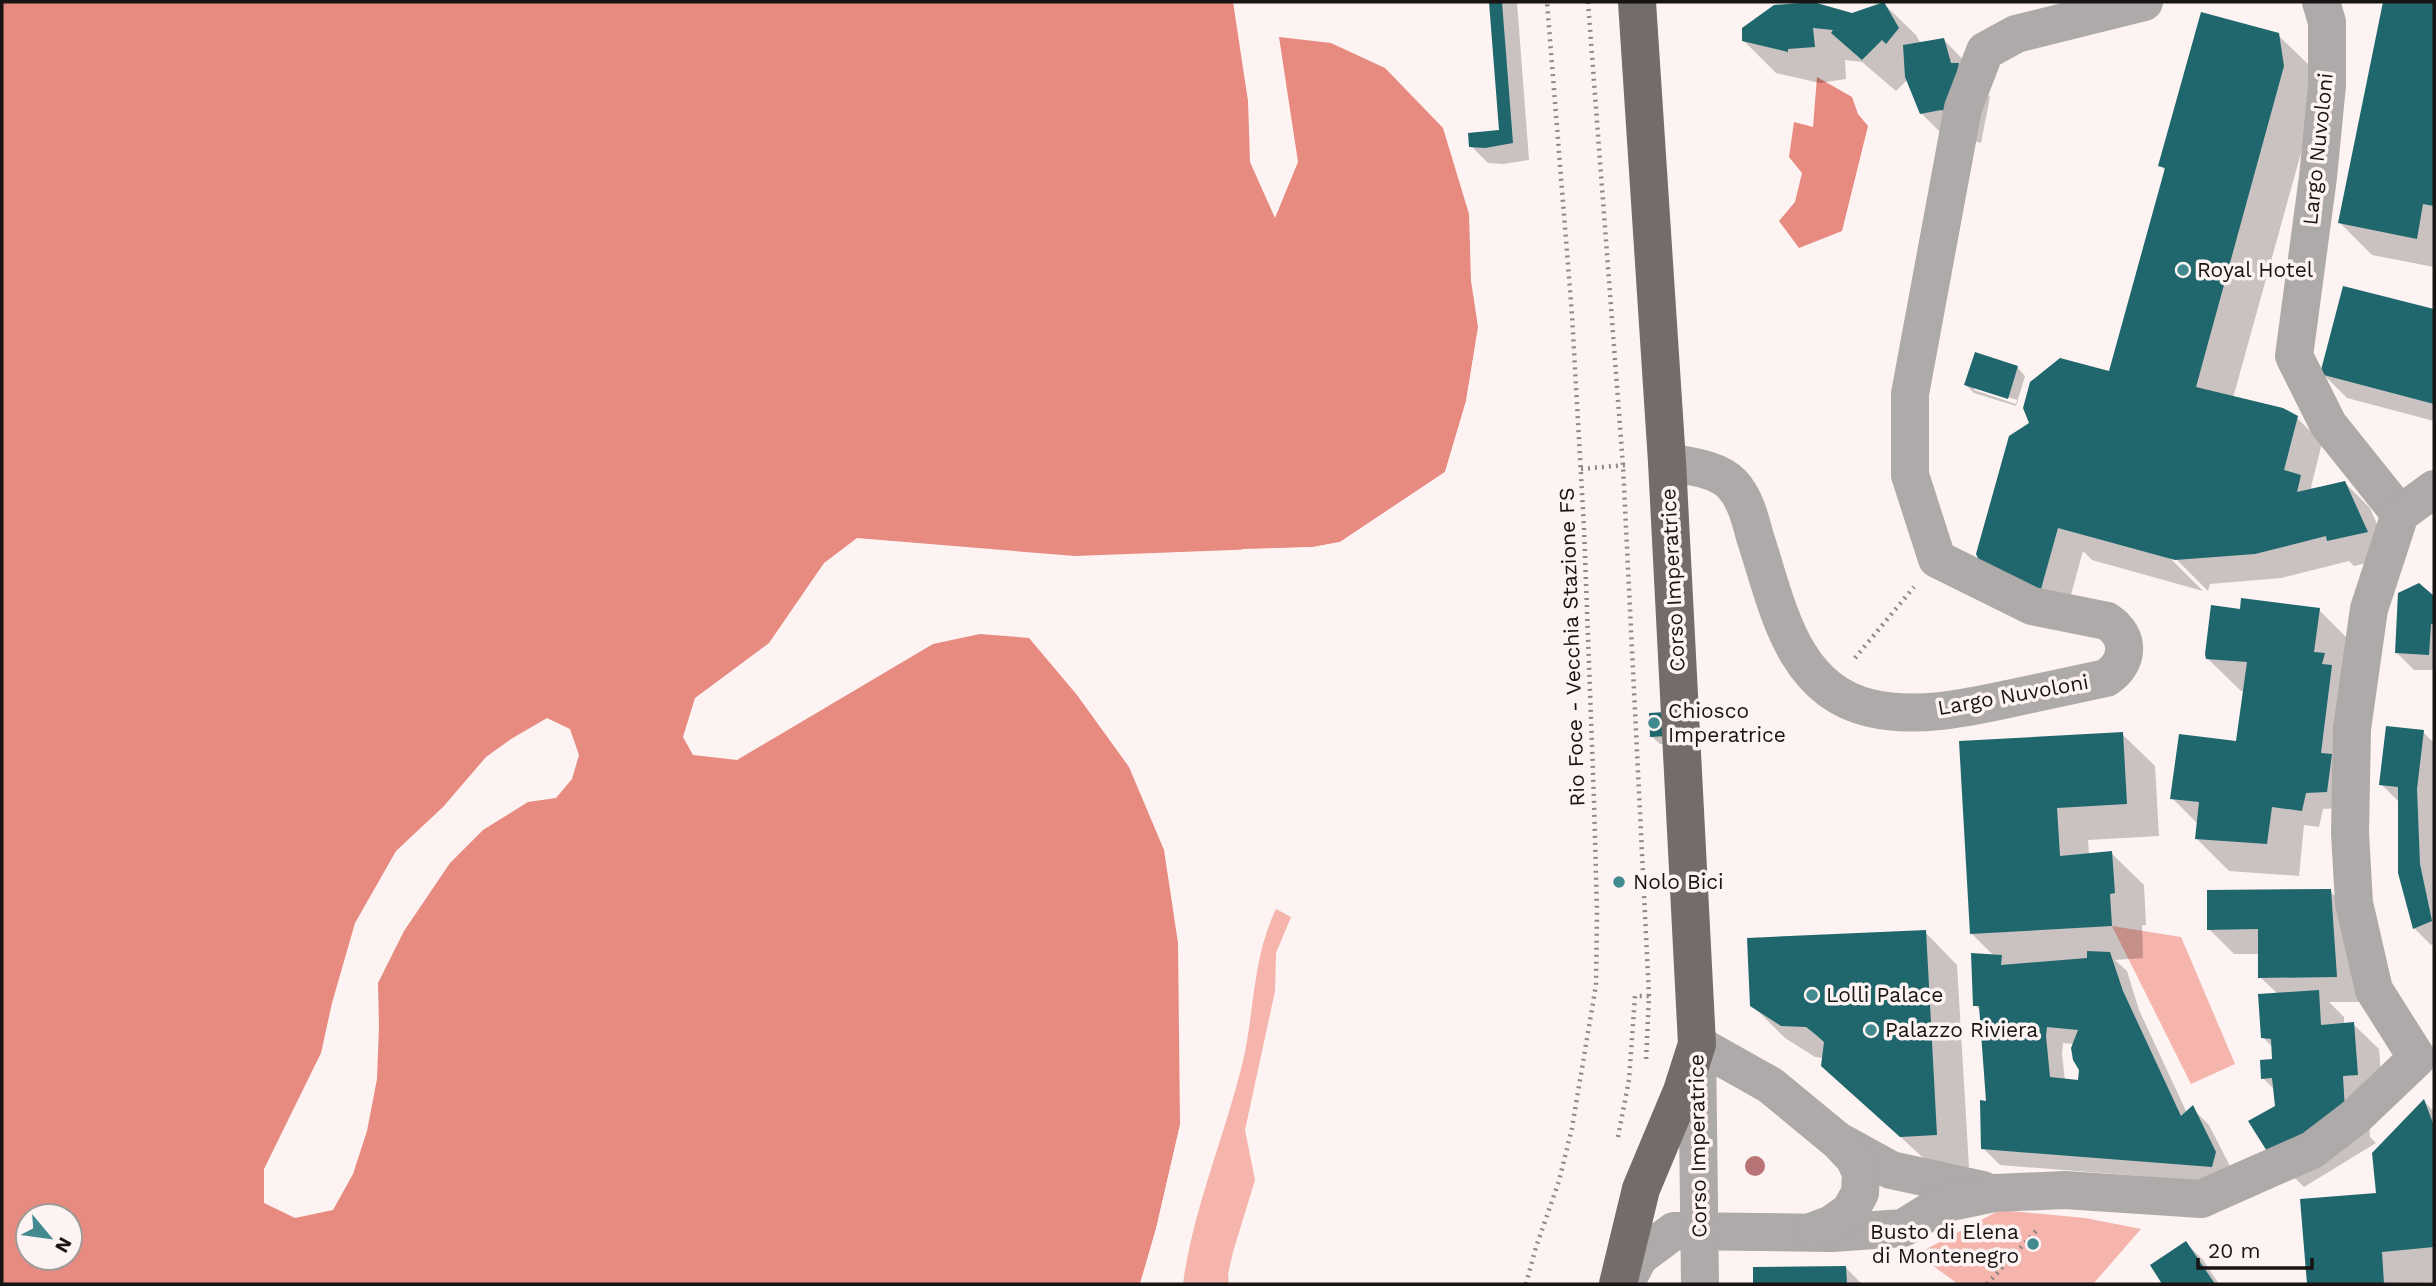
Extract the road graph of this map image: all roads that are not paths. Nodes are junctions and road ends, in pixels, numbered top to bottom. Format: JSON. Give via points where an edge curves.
{"nodes":[{"id":1,"x":1637,"y":2,"type":"edge"},
{"id":2,"x":2144,"y":2,"type":"edge"},
{"id":3,"x":2321,"y":2,"type":"edge"},
{"id":4,"x":1667,"y":462,"type":"junction"},
{"id":5,"x":2434,"y":489,"type":"edge"},
{"id":6,"x":2400,"y":514,"type":"junction"},
{"id":7,"x":1697,"y":1044,"type":"junction"},
{"id":8,"x":2426,"y":1065,"type":"edge"},
{"id":9,"x":1838,"y":1141,"type":"junction"},
{"id":10,"x":1995,"y":1193,"type":"junction"},
{"id":11,"x":1700,"y":1231,"type":"junction"},
{"id":12,"x":1808,"y":1233,"type":"junction"},
{"id":13,"x":1618,"y":1284,"type":"edge"},
{"id":14,"x":1625,"y":1284,"type":"edge"},
{"id":15,"x":1700,"y":1284,"type":"edge"}],
"edges":[{"from":1,"to":4,"type":"main road","name":"Corso Imperatrice"},
{"from":2,"to":4,"type":"street","name":"Largo Nuvoloni","via":[[2016,34],[1985,51],[1963,108],[1910,394],[1910,475],[1937,559],[2032,606],[2116,626],[2125,645],[2121,665],[2106,678],[1972,706],[1913,713],[1869,708],[1828,691],[1800,659],[1784,625],[1745,505],[1731,482],[1705,469]]},
{"from":3,"to":6,"type":"street","name":"Largo Nuvoloni","via":[[2327,22],[2327,85],[2294,356],[2328,424]]},
{"from":4,"to":7,"type":"main road","name":"Corso Imperatrice"},
{"from":5,"to":6,"type":"street"},
{"from":6,"to":8,"type":"street","via":[[2370,609],[2352,729],[2350,833],[2354,903],[2374,990]]},
{"from":7,"to":9,"type":"street","via":[[1770,1085]]},
{"from":7,"to":11,"type":"street","name":"Corso Imperatrice"},
{"from":7,"to":13,"type":"main road","via":[[1641,1189]]},
{"from":8,"to":10,"type":"street","via":[[2312,1150],[2201,1199],[2065,1190]]},
{"from":9,"to":10,"type":"street","via":[[1891,1170]]},
{"from":9,"to":12,"type":"street","via":[[1861,1173],[1860,1192],[1850,1211]]},
{"from":10,"to":12,"type":"street","via":[[1942,1204],[1903,1228]]},
{"from":11,"to":12,"type":"street"},
{"from":11,"to":14,"type":"street","via":[[1674,1231],[1639,1257]]},
{"from":11,"to":15,"type":"street","name":"Corso Imperatrice"}]}
